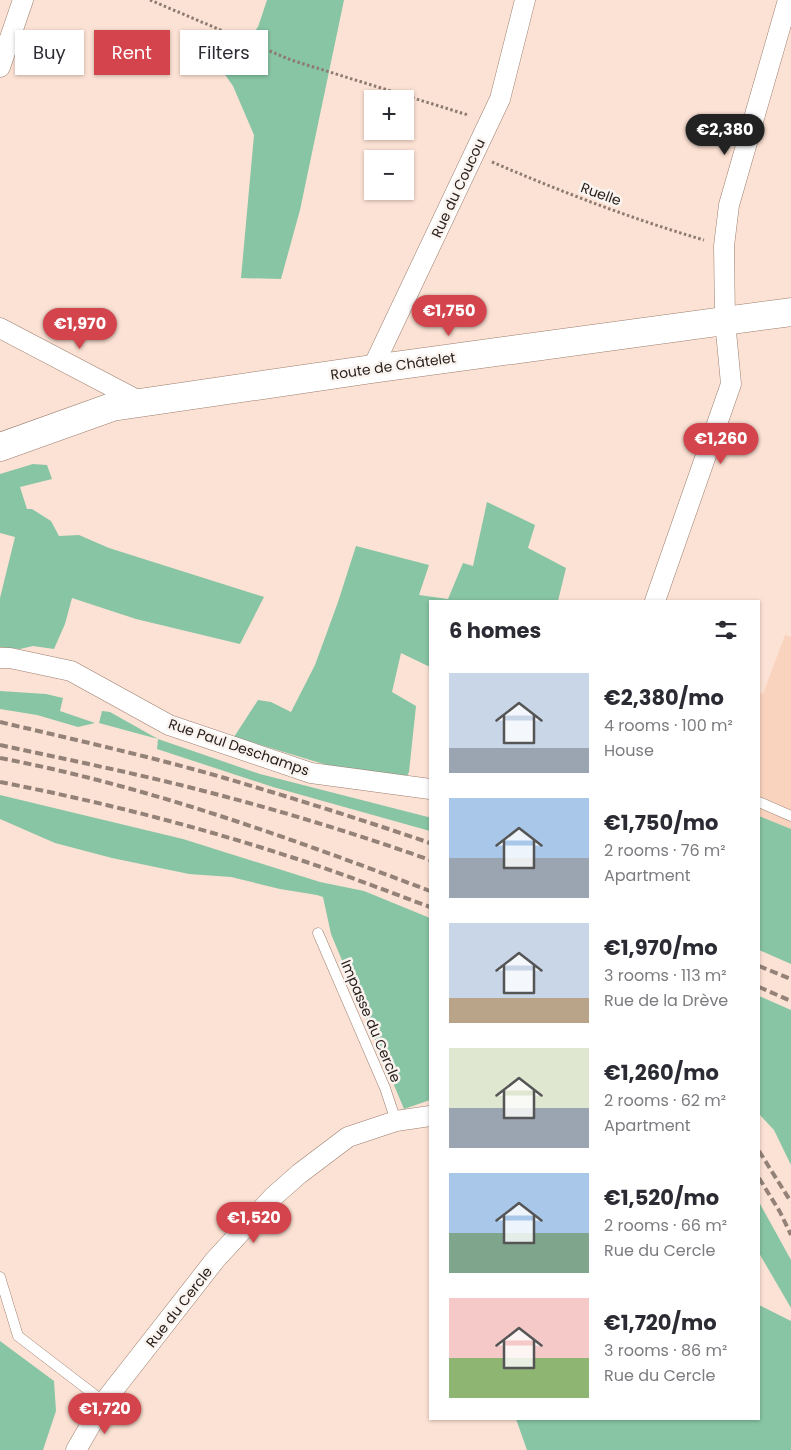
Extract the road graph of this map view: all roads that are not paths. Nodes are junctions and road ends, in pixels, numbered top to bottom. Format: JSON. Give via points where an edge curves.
{"nodes":[{"id":1,"x":23,"y":0,"type":"edge"},
{"id":2,"x":525,"y":0,"type":"edge"},
{"id":3,"x":788,"y":0,"type":"edge"},
{"id":4,"x":0,"y":67,"type":"edge"},
{"id":5,"x":791,"y":312,"type":"edge"},
{"id":6,"x":725,"y":321,"type":"junction"},
{"id":7,"x":0,"y":328,"type":"edge"},
{"id":8,"x":372,"y":369,"type":"junction"},
{"id":9,"x":143,"y":403,"type":"junction"},
{"id":10,"x":0,"y":447,"type":"edge"},
{"id":11,"x":655,"y":600,"type":"edge"},
{"id":12,"x":0,"y":658,"type":"edge"},
{"id":13,"x":429,"y":789,"type":"edge"},
{"id":14,"x":760,"y":802,"type":"edge"},
{"id":15,"x":791,"y":816,"type":"edge"},
{"id":16,"x":318,"y":933,"type":"dead end"},
{"id":17,"x":429,"y":1116,"type":"edge"},
{"id":18,"x":396,"y":1121,"type":"junction"},
{"id":19,"x":0,"y":1277,"type":"edge"},
{"id":20,"x":104,"y":1402,"type":"junction"},
{"id":21,"x":76,"y":1450,"type":"edge"}],
"edges":[{"from":1,"to":4,"type":"street"},
{"from":2,"to":8,"type":"street","name":"Rue du Coucou","via":[[500,100]]},
{"from":3,"to":6,"type":"street","via":[[729,204],[724,246]]},
{"from":5,"to":6,"type":"main road","name":"Route de Châtelet"},
{"from":6,"to":8,"type":"main road","name":"Route de Châtelet"},
{"from":6,"to":11,"type":"street","via":[[731,384]]},
{"from":7,"to":9,"type":"street"},
{"from":8,"to":9,"type":"main road","name":"Route de Châtelet"},
{"from":9,"to":10,"type":"main road","name":"Route de Châtelet","via":[[112,407]]},
{"from":12,"to":13,"type":"street","name":"Rue Paul Deschamps","via":[[71,671],[170,725],[311,773]]},
{"from":14,"to":15,"type":"lane"},
{"from":16,"to":18,"type":"lane","name":"Impasse du Cercle"},
{"from":17,"to":18,"type":"street","name":"Rue du Cercle"},
{"from":18,"to":20,"type":"street","name":"Rue du Cercle","via":[[348,1136],[274,1197],[215,1260]]},
{"from":19,"to":20,"type":"lane","via":[[18,1336]]},
{"from":20,"to":21,"type":"street","name":"Rue du Cercle"}]}
